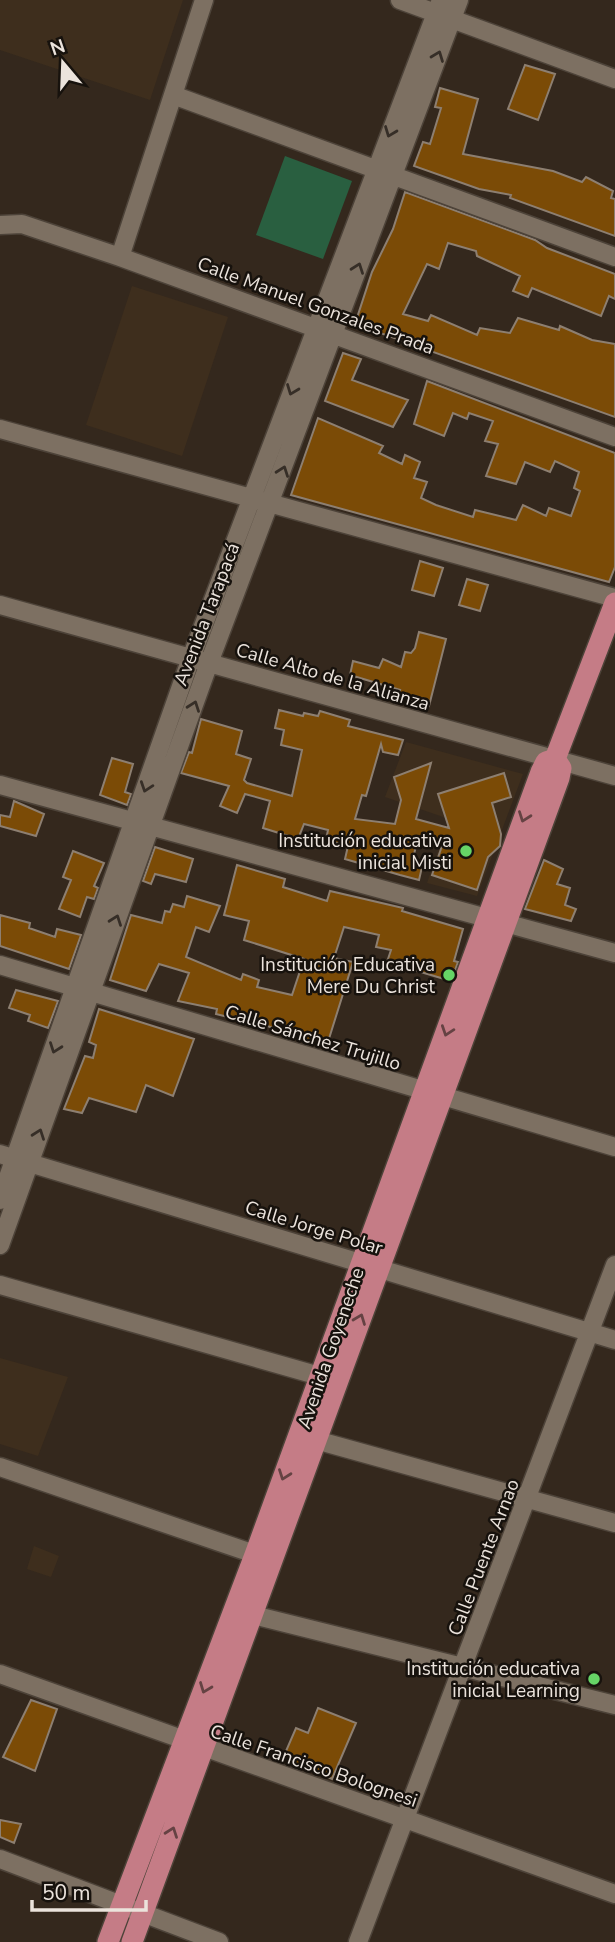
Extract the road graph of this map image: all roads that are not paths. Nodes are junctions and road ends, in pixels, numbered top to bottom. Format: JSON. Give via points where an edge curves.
{"nodes":[{"id":1,"x":204,"y":0,"type":"edge"},
{"id":2,"x":400,"y":0,"type":"edge"},
{"id":3,"x":460,"y":0,"type":"edge"},
{"id":4,"x":443,"y":11,"type":"edge"},
{"id":5,"x":615,"y":79,"type":"edge"},
{"id":6,"x":173,"y":95,"type":"junction"},
{"id":7,"x":383,"y":174,"type":"junction"},
{"id":8,"x":1,"y":228,"type":"edge"},
{"id":9,"x":120,"y":257,"type":"junction"},
{"id":10,"x":615,"y":257,"type":"edge"},
{"id":11,"x":316,"y":326,"type":"junction"},
{"id":12,"x":334,"y":332,"type":"junction"},
{"id":13,"x":0,"y":429,"type":"edge"},
{"id":14,"x":615,"y":438,"type":"edge"},
{"id":15,"x":251,"y":498,"type":"junction"},
{"id":16,"x":271,"y":503,"type":"junction"},
{"id":17,"x":615,"y":598,"type":"edge"},
{"id":18,"x":615,"y":603,"type":"edge"},
{"id":19,"x":0,"y":605,"type":"edge"},
{"id":20,"x":191,"y":658,"type":"junction"},
{"id":21,"x":209,"y":663,"type":"junction"},
{"id":22,"x":555,"y":760,"type":"junction"},
{"id":23,"x":615,"y":776,"type":"edge"},
{"id":24,"x":0,"y":785,"type":"edge"},
{"id":25,"x":143,"y":824,"type":"junction"},
{"id":26,"x":496,"y":919,"type":"junction"},
{"id":27,"x":615,"y":953,"type":"edge"},
{"id":28,"x":0,"y":965,"type":"edge"},
{"id":29,"x":84,"y":989,"type":"junction"},
{"id":30,"x":434,"y":1095,"type":"junction"},
{"id":31,"x":615,"y":1146,"type":"edge"},
{"id":32,"x":14,"y":1158,"type":"edge"},
{"id":33,"x":0,"y":1200,"type":"edge"},
{"id":34,"x":0,"y":1245,"type":"edge"},
{"id":35,"x":615,"y":1265,"type":"edge"},
{"id":36,"x":369,"y":1266,"type":"junction"},
{"id":37,"x":0,"y":1284,"type":"edge"},
{"id":38,"x":590,"y":1332,"type":"junction"},
{"id":39,"x":615,"y":1340,"type":"edge"},
{"id":40,"x":328,"y":1378,"type":"junction"},
{"id":41,"x":308,"y":1438,"type":"junction"},
{"id":42,"x":0,"y":1467,"type":"edge"},
{"id":43,"x":528,"y":1498,"type":"junction"},
{"id":44,"x":615,"y":1523,"type":"edge"},
{"id":45,"x":264,"y":1558,"type":"junction"},
{"id":46,"x":253,"y":1615,"type":"junction"},
{"id":47,"x":464,"y":1668,"type":"junction"},
{"id":48,"x":0,"y":1674,"type":"edge"},
{"id":49,"x":615,"y":1705,"type":"edge"},
{"id":50,"x":194,"y":1746,"type":"junction"},
{"id":51,"x":406,"y":1820,"type":"junction"},
{"id":52,"x":0,"y":1859,"type":"edge"},
{"id":53,"x":615,"y":1894,"type":"edge"},
{"id":54,"x":121,"y":1905,"type":"junction"},
{"id":55,"x":143,"y":1913,"type":"junction"},
{"id":56,"x":108,"y":1942,"type":"edge"},
{"id":57,"x":132,"y":1942,"type":"edge"},
{"id":58,"x":219,"y":1942,"type":"edge"},
{"id":59,"x":358,"y":1942,"type":"edge"}],
"edges":[{"from":1,"to":6,"type":"street"},
{"from":2,"to":4,"type":"street"},
{"from":3,"to":4,"type":"street","name":"Avenida Tarapacá"},
{"from":4,"to":5,"type":"street"},
{"from":4,"to":7,"type":"street","name":"Avenida Tarapacá"},
{"from":6,"to":7,"type":"street"},
{"from":6,"to":9,"type":"street"},
{"from":7,"to":10,"type":"street"},
{"from":7,"to":11,"type":"street","name":"Avenida Tarapacá"},
{"from":12,"to":7,"type":"street","name":"Avenida Tarapacá","one_way":true},
{"from":8,"to":9,"type":"street","name":"Calle Manuel Gonzales Prada","via":[[22,225]]},
{"from":9,"to":11,"type":"street","name":"Calle Manuel Gonzales Prada"},
{"from":11,"to":12,"type":"street","name":"Calle Manuel Gonzales Prada"},
{"from":11,"to":15,"type":"street","name":"Avenida Tarapacá","one_way":true},
{"from":12,"to":14,"type":"street","name":"Calle Manuel Gonzales Prada"},
{"from":16,"to":12,"type":"street","name":"Avenida Tarapacá","one_way":true},
{"from":13,"to":15,"type":"street"},
{"from":15,"to":16,"type":"street"},
{"from":15,"to":20,"type":"street","name":"Avenida Tarapacá"},
{"from":16,"to":17,"type":"street"},
{"from":16,"to":21,"type":"street","name":"Avenida Tarapacá"},
{"from":18,"to":22,"type":"main road","name":"Avenida Goyeneche"},
{"from":19,"to":20,"type":"street","name":"Calle Alto de la Alianza"},
{"from":20,"to":21,"type":"street","name":"Calle Alto de la Alianza"},
{"from":20,"to":25,"type":"street","name":"Avenida Tarapacá","one_way":true},
{"from":21,"to":22,"type":"street","name":"Calle Alto de la Alianza"},
{"from":25,"to":21,"type":"street","name":"Avenida Tarapacá","one_way":true},
{"from":22,"to":23,"type":"street","name":"Calle Alto de la Alianza"},
{"from":22,"to":26,"type":"main road","name":"Avenida Goyeneche","via":[[546,762],[541,772]]},
{"from":24,"to":25,"type":"street"},
{"from":25,"to":26,"type":"street"},
{"from":25,"to":29,"type":"street","name":"Avenida Tarapacá"},
{"from":26,"to":27,"type":"street"},
{"from":26,"to":30,"type":"main road","name":"Avenida Goyeneche"},
{"from":28,"to":29,"type":"street","name":"Calle Sánchez Trujillo"},
{"from":29,"to":30,"type":"street","name":"Calle Sánchez Trujillo"},
{"from":29,"to":32,"type":"street","name":"Avenida Tarapacá"},
{"from":30,"to":31,"type":"street","name":"Calle Sánchez Trujillo"},
{"from":30,"to":36,"type":"main road","name":"Avenida Goyeneche"},
{"from":32,"to":33,"type":"street","name":"Avenida Tarapacá"},
{"from":32,"to":34,"type":"street","name":"Avenida Tarapacá"},
{"from":32,"to":36,"type":"street","name":"Calle Jorge Polar"},
{"from":35,"to":38,"type":"street","name":"Calle Puente Arnao"},
{"from":36,"to":38,"type":"street","name":"Calle Jorge Polar"},
{"from":36,"to":40,"type":"main road","name":"Avenida Goyeneche"},
{"from":37,"to":40,"type":"street"},
{"from":38,"to":39,"type":"street","name":"Calle Jorge Polar"},
{"from":38,"to":43,"type":"street","name":"Calle Puente Arnao"},
{"from":40,"to":41,"type":"main road","name":"Avenida Goyeneche"},
{"from":41,"to":43,"type":"street"},
{"from":41,"to":45,"type":"main road","name":"Avenida Goyeneche"},
{"from":42,"to":45,"type":"street"},
{"from":43,"to":44,"type":"street"},
{"from":43,"to":47,"type":"street","name":"Calle Puente Arnao"},
{"from":45,"to":46,"type":"main road","name":"Avenida Goyeneche"},
{"from":45,"to":50,"type":"main road","name":"Avenida Goyeneche","one_way":true},
{"from":46,"to":47,"type":"street"},
{"from":46,"to":50,"type":"main road","name":"Avenida Goyeneche"},
{"from":47,"to":49,"type":"street"},
{"from":47,"to":51,"type":"street","name":"Calle Puente Arnao"},
{"from":48,"to":50,"type":"street","name":"Calle Francisco Bolognesi"},
{"from":50,"to":51,"type":"street","name":"Calle Francisco Bolognesi"},
{"from":50,"to":54,"type":"main road","name":"Avenida Goyeneche"},
{"from":55,"to":50,"type":"main road","name":"Avenida Goyeneche","one_way":true},
{"from":51,"to":53,"type":"street","name":"Calle Francisco Bolognesi"},
{"from":51,"to":59,"type":"street","name":"Calle Puente Arnao"},
{"from":52,"to":54,"type":"street"},
{"from":54,"to":55,"type":"street"},
{"from":54,"to":56,"type":"main road","name":"Avenida Goyeneche"},
{"from":55,"to":57,"type":"main road","name":"Avenida Goyeneche"},
{"from":55,"to":58,"type":"street"}]}
